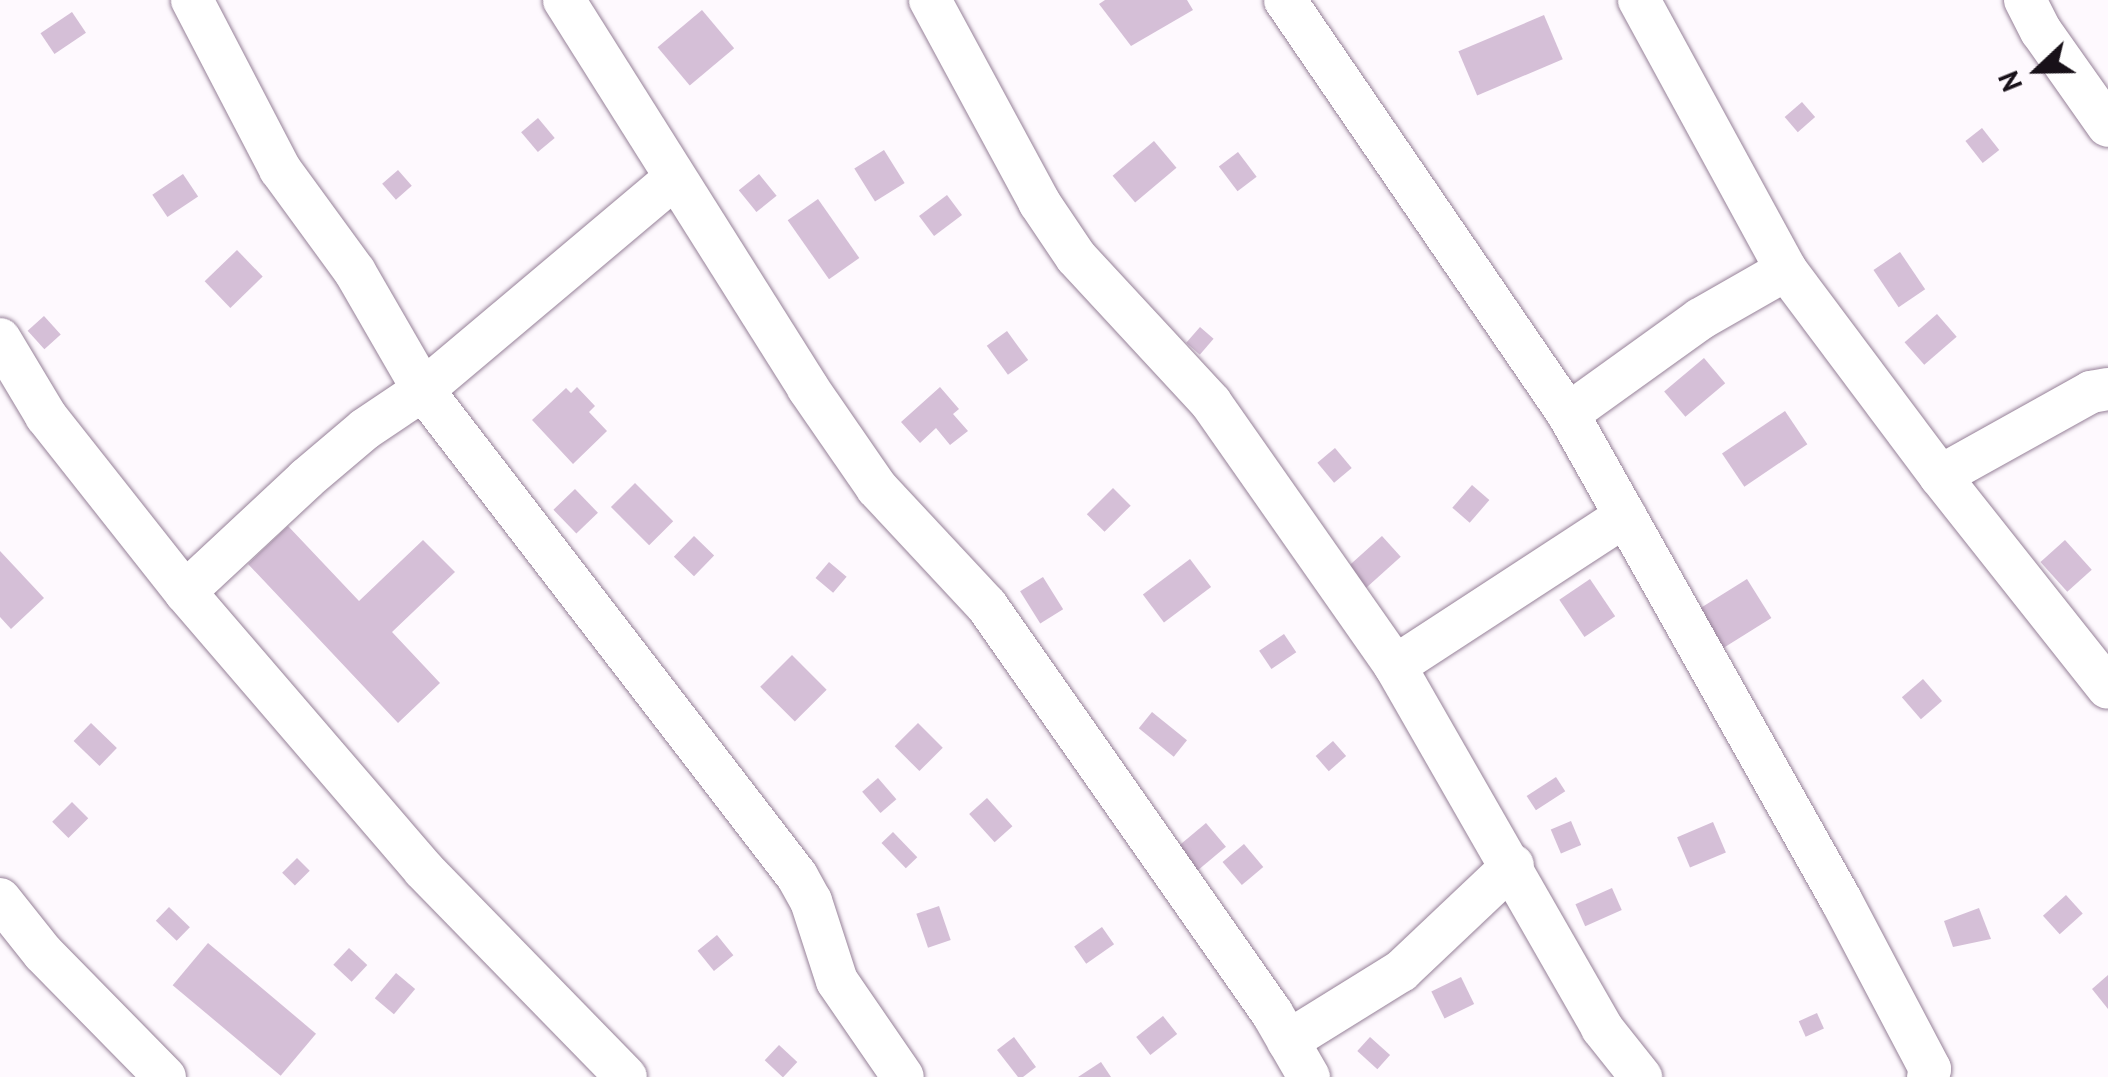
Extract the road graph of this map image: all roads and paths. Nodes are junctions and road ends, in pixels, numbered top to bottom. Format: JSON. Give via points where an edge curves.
{"nodes":[{"id":1,"x":192,"y":0,"type":"edge"},
{"id":2,"x":564,"y":0,"type":"edge"},
{"id":3,"x":930,"y":0,"type":"edge"},
{"id":4,"x":1285,"y":0,"type":"edge"},
{"id":5,"x":1638,"y":0,"type":"edge"},
{"id":6,"x":2025,"y":0,"type":"edge"},
{"id":7,"x":2108,"y":126,"type":"edge"},
{"id":8,"x":674,"y":179,"type":"junction"},
{"id":9,"x":1786,"y":270,"type":"junction"},
{"id":10,"x":0,"y":339,"type":"edge"},
{"id":11,"x":423,"y":390,"type":"junction"},
{"id":12,"x":2089,"y":396,"type":"edge"},
{"id":13,"x":1568,"y":414,"type":"junction"},
{"id":14,"x":2108,"y":424,"type":"edge"},
{"id":15,"x":1940,"y":476,"type":"junction"},
{"id":16,"x":1625,"y":516,"type":"junction"},
{"id":17,"x":186,"y":592,"type":"junction"},
{"id":18,"x":1395,"y":666,"type":"junction"},
{"id":19,"x":2108,"y":688,"type":"edge"},
{"id":20,"x":1512,"y":865,"type":"junction"},
{"id":21,"x":0,"y":899,"type":"edge"},
{"id":22,"x":1298,"y":1059,"type":"edge"},
{"id":23,"x":610,"y":1071,"type":"edge"},
{"id":24,"x":165,"y":1077,"type":"edge"},
{"id":25,"x":904,"y":1077,"type":"edge"},
{"id":26,"x":1641,"y":1077,"type":"edge"},
{"id":27,"x":1928,"y":1077,"type":"edge"}],
"edges":[{"from":1,"to":11,"type":"street","via":[[280,169],[355,272]]},
{"from":2,"to":8,"type":"street"},
{"from":3,"to":18,"type":"street","via":[[1039,202],[1076,257],[1212,403]]},
{"from":4,"to":13,"type":"street"},
{"from":5,"to":9,"type":"street"},
{"from":6,"to":7,"type":"street"},
{"from":8,"to":11,"type":"street"},
{"from":8,"to":22,"type":"street","via":[[877,488],[987,606]]},
{"from":9,"to":13,"type":"street","via":[[1700,318]]},
{"from":9,"to":15,"type":"street"},
{"from":10,"to":17,"type":"street","via":[[46,416]]},
{"from":11,"to":17,"type":"street","via":[[306,479]]},
{"from":11,"to":25,"type":"street","via":[[798,876],[837,981]]},
{"from":12,"to":14,"type":"street"},
{"from":12,"to":15,"type":"street"},
{"from":13,"to":16,"type":"street"},
{"from":15,"to":19,"type":"street"},
{"from":16,"to":18,"type":"street"},
{"from":16,"to":27,"type":"street","via":[[1841,900],[1930,1069]]},
{"from":17,"to":23,"type":"street","via":[[424,870]]},
{"from":18,"to":20,"type":"street"},
{"from":20,"to":22,"type":"street"},
{"from":20,"to":26,"type":"street","via":[[1602,1028]]},
{"from":21,"to":24,"type":"street","via":[[44,954]]}]}
